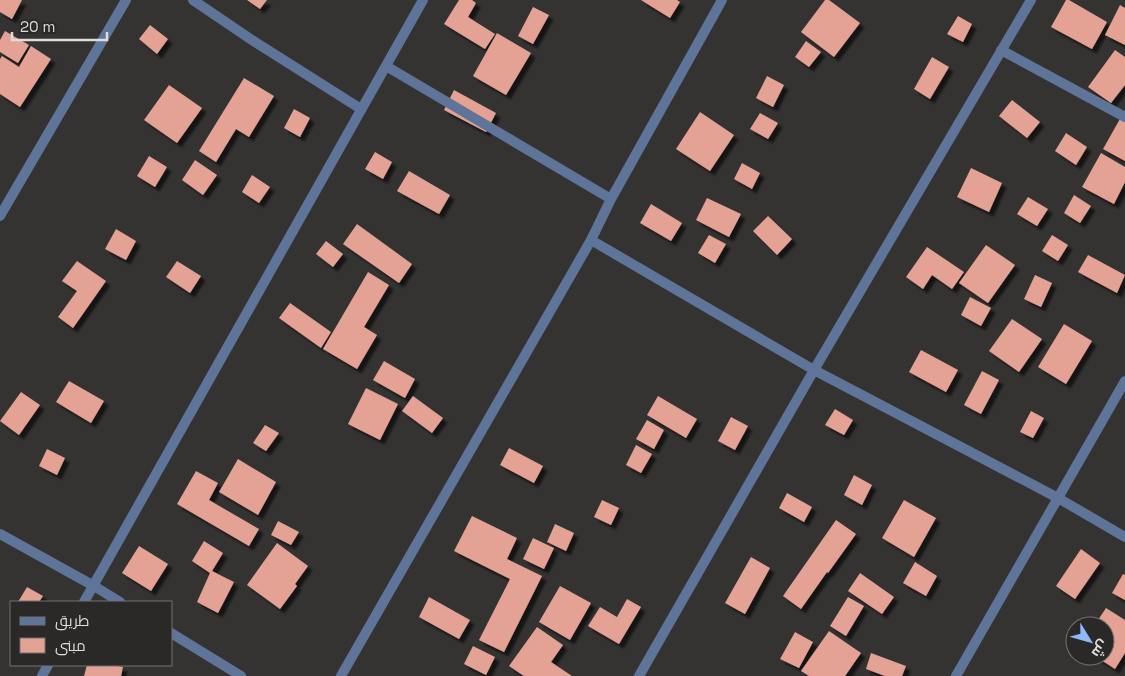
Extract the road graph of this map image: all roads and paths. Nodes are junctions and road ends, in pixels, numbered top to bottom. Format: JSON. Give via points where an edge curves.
{"nodes":[{"id":1,"x":126,"y":0,"type":"edge"},
{"id":2,"x":193,"y":0,"type":"edge"},
{"id":3,"x":422,"y":0,"type":"edge"},
{"id":4,"x":722,"y":0,"type":"edge"},
{"id":5,"x":1031,"y":0,"type":"edge"},
{"id":6,"x":1002,"y":50,"type":"junction"},
{"id":7,"x":386,"y":66,"type":"junction"},
{"id":8,"x":361,"y":109,"type":"junction"},
{"id":9,"x":1125,"y":117,"type":"edge"},
{"id":10,"x":611,"y":199,"type":"junction"},
{"id":11,"x":0,"y":216,"type":"edge"},
{"id":12,"x":591,"y":240,"type":"junction"},
{"id":13,"x":814,"y":370,"type":"junction"},
{"id":14,"x":1125,"y":382,"type":"edge"},
{"id":15,"x":1058,"y":498,"type":"junction"},
{"id":16,"x":0,"y":534,"type":"edge"},
{"id":17,"x":1125,"y":536,"type":"edge"},
{"id":18,"x":94,"y":586,"type":"junction"},
{"id":19,"x":85,"y":601,"type":"edge"},
{"id":20,"x":118,"y":601,"type":"edge"},
{"id":21,"x":172,"y":634,"type":"edge"},
{"id":22,"x":241,"y":676,"type":"edge"},
{"id":23,"x":341,"y":676,"type":"edge"},
{"id":24,"x":639,"y":676,"type":"edge"},
{"id":25,"x":956,"y":676,"type":"edge"}],
"edges":[{"from":1,"to":11,"type":"street"},
{"from":2,"to":8,"type":"street"},
{"from":3,"to":7,"type":"street"},
{"from":4,"to":10,"type":"street"},
{"from":5,"to":6,"type":"street"},
{"from":6,"to":9,"type":"street"},
{"from":6,"to":13,"type":"street"},
{"from":7,"to":8,"type":"street"},
{"from":7,"to":10,"type":"street"},
{"from":8,"to":18,"type":"street"},
{"from":10,"to":12,"type":"street"},
{"from":12,"to":13,"type":"street"},
{"from":12,"to":23,"type":"street"},
{"from":13,"to":15,"type":"street"},
{"from":13,"to":24,"type":"street"},
{"from":14,"to":15,"type":"street"},
{"from":15,"to":17,"type":"street"},
{"from":15,"to":25,"type":"street"},
{"from":16,"to":18,"type":"street"},
{"from":18,"to":19,"type":"street"},
{"from":18,"to":20,"type":"street"},
{"from":21,"to":22,"type":"street"}]}
